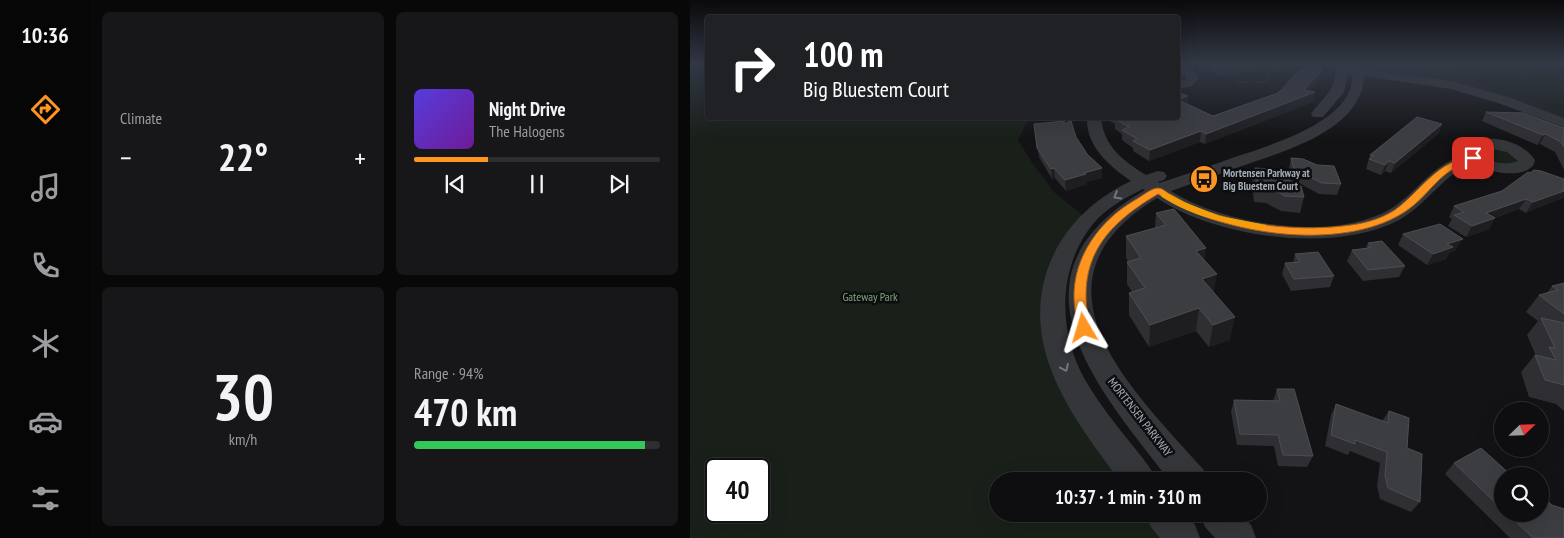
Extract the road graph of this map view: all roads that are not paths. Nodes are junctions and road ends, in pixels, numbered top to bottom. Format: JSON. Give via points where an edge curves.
{"nodes":[{"id":1,"x":1355,"y":89,"type":"edge"},
{"id":2,"x":1465,"y":89,"type":"edge"},
{"id":3,"x":1094,"y":120,"type":"edge"},
{"id":4,"x":1564,"y":124,"type":"edge"},
{"id":5,"x":1473,"y":158,"type":"dead end"},
{"id":6,"x":1151,"y":186,"type":"junction"},
{"id":7,"x":1133,"y":472,"type":"edge"},
{"id":8,"x":1184,"y":472,"type":"edge"},
{"id":9,"x":1170,"y":522,"type":"edge"},
{"id":10,"x":1225,"y":522,"type":"edge"},
{"id":11,"x":1182,"y":538,"type":"edge"},
{"id":12,"x":1238,"y":538,"type":"edge"}],
"edges":[{"from":1,"to":6,"type":"street","name":"MORTENSEN PARKWAY","via":[[1352,98],[1332,120],[1316,131],[1275,150]]},
{"from":2,"to":4,"type":"street"},
{"from":3,"to":6,"type":"street","via":[[1096,135],[1106,151]]},
{"from":5,"to":6,"type":"street","via":[[1458,161],[1444,170],[1402,210],[1384,220],[1322,231],[1282,230],[1200,212]]},
{"from":6,"to":7,"type":"street","name":"MORTENSEN PARKWAY","one_way":true,"via":[[1107,202],[1087,219],[1058,268],[1052,297],[1053,329],[1062,364],[1086,409]]},
{"from":6,"to":8,"type":"street","name":"MORTENSEN PARKWAY","via":[[1100,235],[1083,270],[1080,297],[1084,328],[1098,361],[1118,392]]},
{"from":9,"to":11,"type":"street"},
{"from":10,"to":12,"type":"street"}]}
